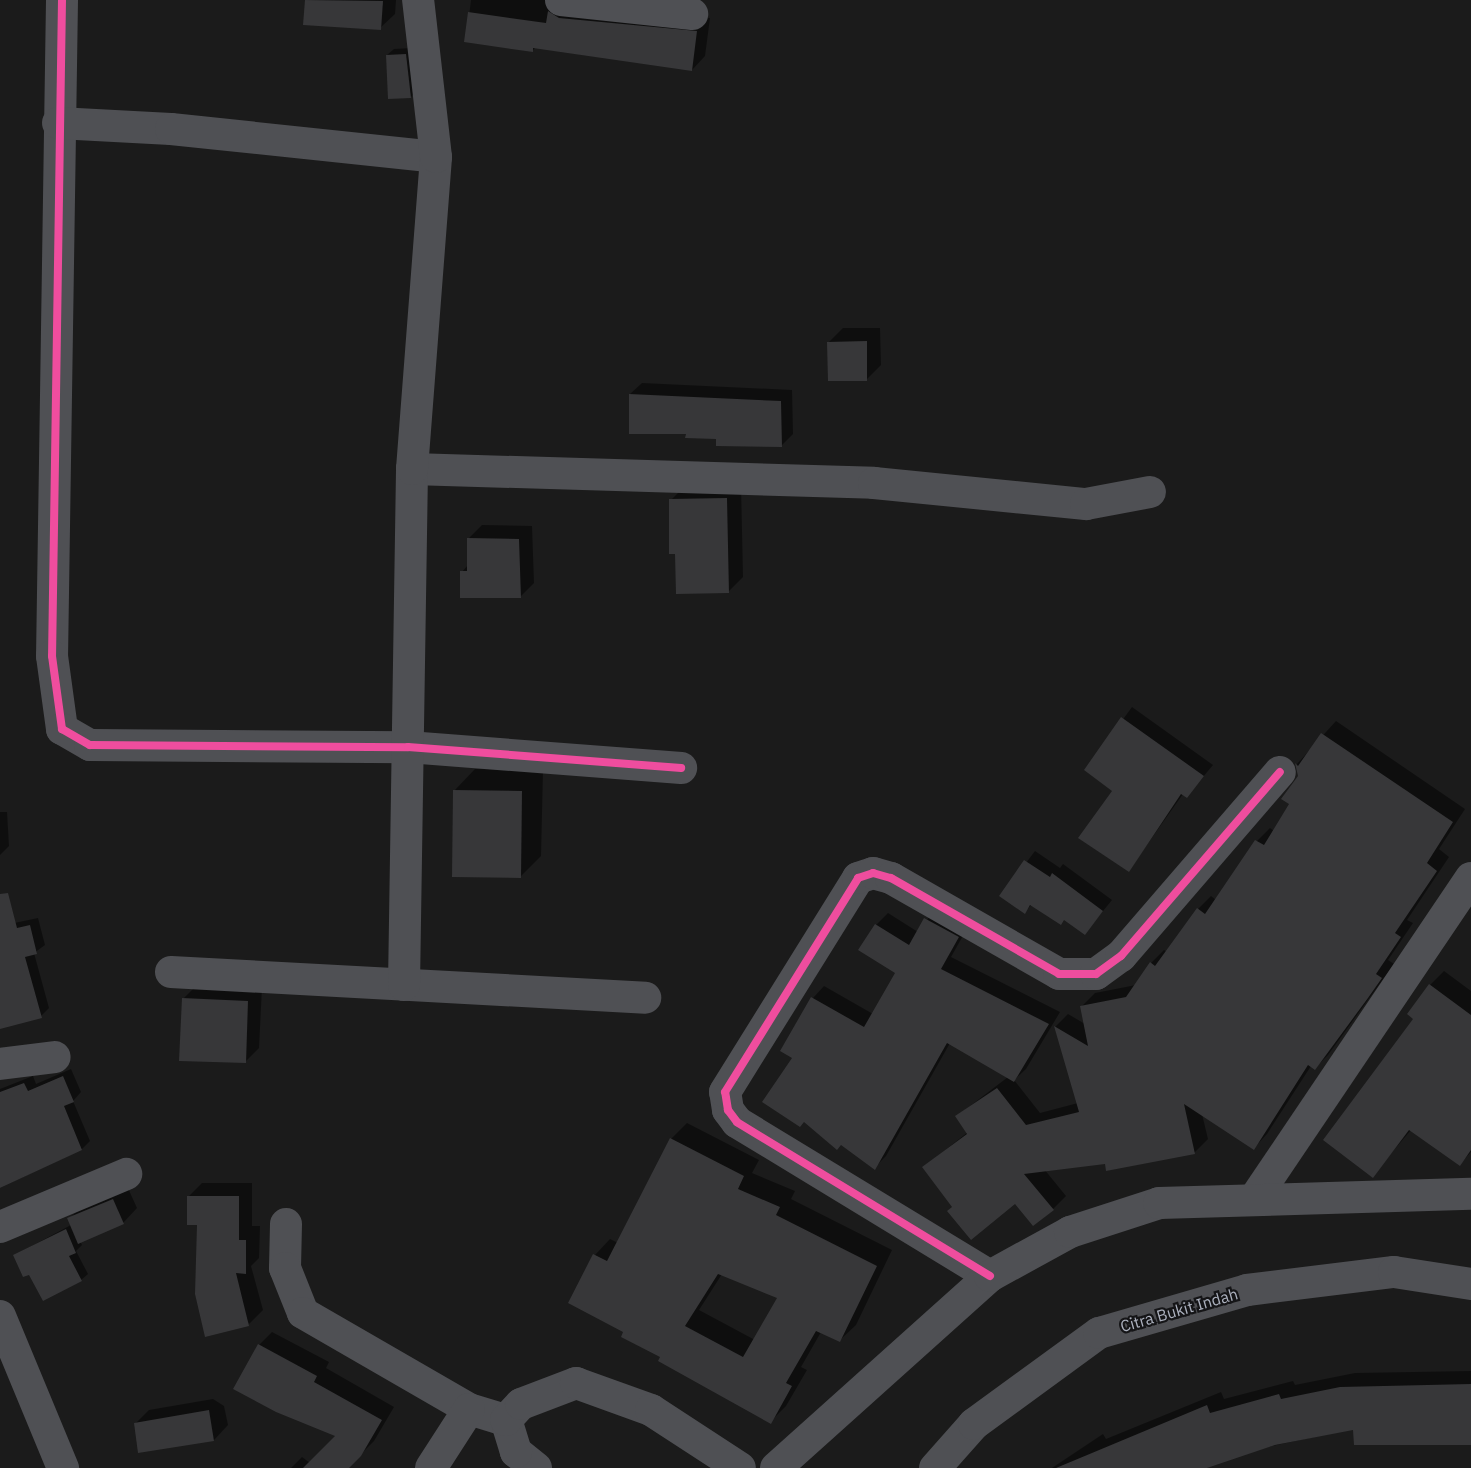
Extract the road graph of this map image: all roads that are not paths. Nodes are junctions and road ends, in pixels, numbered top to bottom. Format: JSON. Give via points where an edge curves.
{"nodes":[{"id":1,"x":62,"y":0,"type":"edge"},
{"id":2,"x":418,"y":0,"type":"edge"},
{"id":3,"x":561,"y":0,"type":"edge"},
{"id":4,"x":692,"y":14,"type":"dead end"},
{"id":5,"x":58,"y":123,"type":"junction"},
{"id":6,"x":436,"y":157,"type":"junction"},
{"id":7,"x":412,"y":469,"type":"junction"},
{"id":8,"x":1150,"y":492,"type":"dead end"},
{"id":9,"x":408,"y":747,"type":"junction"},
{"id":10,"x":681,"y":768,"type":"dead end"},
{"id":11,"x":1280,"y":772,"type":"dead end"},
{"id":12,"x":1471,"y":878,"type":"edge"},
{"id":13,"x":171,"y":972,"type":"dead end"},
{"id":14,"x":404,"y":985,"type":"junction"},
{"id":15,"x":645,"y":998,"type":"dead end"},
{"id":16,"x":55,"y":1056,"type":"dead end"},
{"id":17,"x":0,"y":1064,"type":"edge"},
{"id":18,"x":126,"y":1174,"type":"dead end"},
{"id":19,"x":1471,"y":1194,"type":"edge"},
{"id":20,"x":1255,"y":1198,"type":"junction"},
{"id":21,"x":286,"y":1224,"type":"dead end"},
{"id":22,"x":0,"y":1227,"type":"edge"},
{"id":23,"x":990,"y":1276,"type":"junction"},
{"id":24,"x":1471,"y":1284,"type":"edge"},
{"id":25,"x":0,"y":1316,"type":"edge"},
{"id":26,"x":469,"y":1409,"type":"junction"},
{"id":27,"x":506,"y":1420,"type":"junction"},
{"id":28,"x":63,"y":1468,"type":"edge"},
{"id":29,"x":431,"y":1468,"type":"edge"},
{"id":30,"x":536,"y":1468,"type":"edge"},
{"id":31,"x":740,"y":1468,"type":"edge"},
{"id":32,"x":776,"y":1468,"type":"edge"},
{"id":33,"x":935,"y":1468,"type":"edge"}],
"edges":[{"from":1,"to":5,"type":"street"},
{"from":2,"to":6,"type":"street"},
{"from":3,"to":4,"type":"street"},
{"from":5,"to":6,"type":"street","via":[[171,129]]},
{"from":5,"to":9,"type":"street","via":[[52,656],[62,729],[90,745]]},
{"from":6,"to":7,"type":"street"},
{"from":7,"to":8,"type":"street","via":[[874,483],[1086,504]]},
{"from":7,"to":9,"type":"street"},
{"from":9,"to":10,"type":"street"},
{"from":9,"to":14,"type":"street"},
{"from":11,"to":23,"type":"street","via":[[1121,956],[1096,974],[1059,974],[891,878],[873,873],[858,878],[725,1092],[728,1110],[737,1122]]},
{"from":12,"to":20,"type":"street"},
{"from":13,"to":14,"type":"street"},
{"from":14,"to":15,"type":"street"},
{"from":16,"to":17,"type":"street"},
{"from":18,"to":22,"type":"street"},
{"from":19,"to":20,"type":"street"},
{"from":20,"to":23,"type":"street","via":[[1159,1203],[1070,1232]]},
{"from":21,"to":26,"type":"street","via":[[285,1268],[303,1313]]},
{"from":23,"to":32,"type":"street"},
{"from":24,"to":33,"type":"street","name":"Citra Bukit Indah","via":[[1395,1272],[1247,1290],[1098,1334],[974,1424]]},
{"from":25,"to":28,"type":"street"},
{"from":26,"to":27,"type":"street"},
{"from":26,"to":29,"type":"street"},
{"from":27,"to":30,"type":"street","via":[[516,1452]]},
{"from":27,"to":31,"type":"street","via":[[521,1404],[576,1383],[651,1410]]}]}
